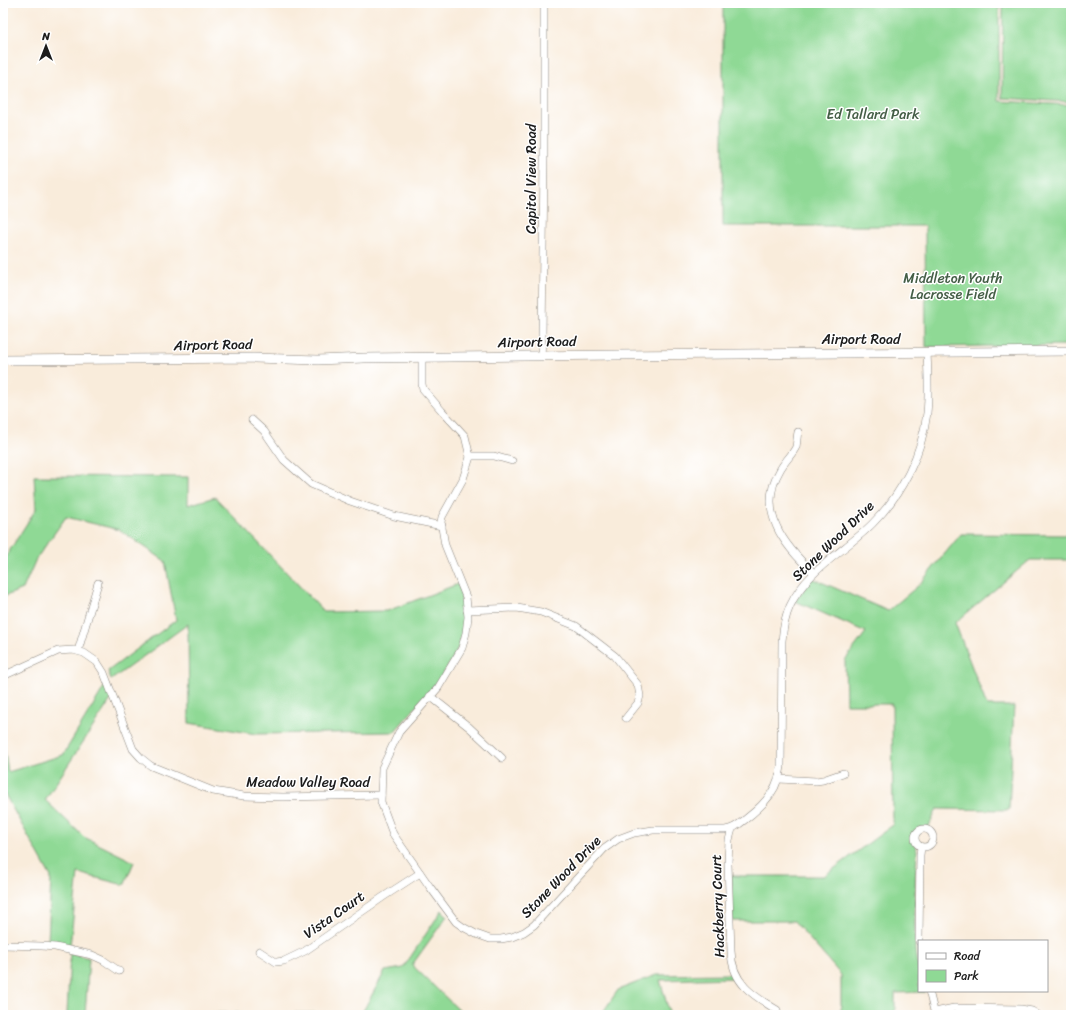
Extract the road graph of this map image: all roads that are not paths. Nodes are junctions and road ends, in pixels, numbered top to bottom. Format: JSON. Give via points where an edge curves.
{"nodes":[{"id":1,"x":544,"y":3,"type":"edge"},
{"id":2,"x":1071,"y":351,"type":"edge"},
{"id":3,"x":927,"y":353,"type":"junction"},
{"id":4,"x":541,"y":356,"type":"junction"},
{"id":5,"x":422,"y":357,"type":"junction"},
{"id":6,"x":3,"y":360,"type":"edge"},
{"id":7,"x":252,"y":420,"type":"dead end"},
{"id":8,"x":798,"y":432,"type":"dead end"},
{"id":9,"x":470,"y":456,"type":"junction"},
{"id":10,"x":512,"y":462,"type":"dead end"},
{"id":11,"x":442,"y":526,"type":"junction"},
{"id":12,"x":814,"y":573,"type":"junction"},
{"id":13,"x":98,"y":583,"type":"dead end"},
{"id":14,"x":467,"y":610,"type":"junction"},
{"id":15,"x":78,"y":651,"type":"junction"},
{"id":16,"x":3,"y":676,"type":"edge"},
{"id":17,"x":430,"y":696,"type":"junction"},
{"id":18,"x":626,"y":718,"type":"dead end"},
{"id":19,"x":502,"y":758,"type":"dead end"},
{"id":20,"x":843,"y":773,"type":"dead end"},
{"id":21,"x":779,"y":779,"type":"junction"},
{"id":22,"x":381,"y":795,"type":"junction"},
{"id":23,"x":732,"y":829,"type":"junction"},
{"id":24,"x":921,"y":847,"type":"dead end"},
{"id":25,"x":420,"y":873,"type":"junction"},
{"id":26,"x":919,"y":940,"type":"edge"},
{"id":27,"x":3,"y":946,"type":"edge"},
{"id":28,"x":259,"y":952,"type":"dead end"},
{"id":29,"x":119,"y":971,"type":"dead end"},
{"id":30,"x":929,"y":992,"type":"edge"},
{"id":31,"x":777,"y":1010,"type":"dead end"},
{"id":32,"x":935,"y":1013,"type":"edge"},
{"id":33,"x":1038,"y":1015,"type":"edge"}],
"edges":[{"from":1,"to":4,"type":"street","name":"Capitol View Road"},
{"from":2,"to":3,"type":"street","name":"Airport Road"},
{"from":3,"to":4,"type":"street","name":"Airport Road"},
{"from":3,"to":12,"type":"street","name":"Stone Wood Drive","via":[[926,422],[919,447],[900,490],[872,524]]},
{"from":4,"to":5,"type":"street","name":"Airport Road"},
{"from":5,"to":6,"type":"street","name":"Airport Road","via":[[318,360]]},
{"from":5,"to":9,"type":"street","via":[[424,389],[465,436]]},
{"from":7,"to":11,"type":"street","via":[[264,431],[284,460],[311,484],[394,516]]},
{"from":8,"to":12,"type":"street","via":[[796,447],[779,470],[771,491],[771,508],[782,538]]},
{"from":9,"to":10,"type":"street","via":[[494,456]]},
{"from":9,"to":11,"type":"street","name":"Stone Wood Drive","via":[[463,479],[442,517]]},
{"from":11,"to":14,"type":"street","name":"Stone Wood Drive","via":[[445,545],[466,597]]},
{"from":12,"to":21,"type":"street","name":"Stone Wood Drive","via":[[798,591],[784,624]]},
{"from":13,"to":15,"type":"street"},
{"from":14,"to":17,"type":"street","name":"Stone Wood Drive","via":[[468,624],[462,648],[438,688]]},
{"from":14,"to":18,"type":"street","via":[[517,608],[541,612],[576,626],[615,656],[638,685],[638,703]]},
{"from":15,"to":16,"type":"street","name":"Meadow Valley Road","via":[[58,650]]},
{"from":15,"to":22,"type":"street","name":"Meadow Valley Road","via":[[97,662],[104,672],[133,749],[151,766],[213,791],[244,796],[283,798]]},
{"from":17,"to":19,"type":"street"},
{"from":17,"to":22,"type":"street","name":"Stone Wood Drive","via":[[399,732],[382,768]]},
{"from":20,"to":21,"type":"street","via":[[816,781]]},
{"from":21,"to":23,"type":"street","name":"Stone Wood Drive","via":[[766,802]]},
{"from":22,"to":25,"type":"street","name":"Stone Wood Drive","via":[[381,802],[393,834]]},
{"from":23,"to":25,"type":"street","name":"Stone Wood Drive","via":[[653,830],[618,839],[604,849],[534,925],[524,932],[501,939],[490,939],[476,934],[456,922]]},
{"from":23,"to":31,"type":"street","name":"Hackberry Court","via":[[728,864],[730,951],[733,969],[746,989]]},
{"from":24,"to":26,"type":"street"},
{"from":25,"to":28,"type":"street","name":"Vista Court","via":[[305,951],[276,962]]},
{"from":27,"to":29,"type":"street","via":[[55,947],[92,955]]},
{"from":30,"to":32,"type":"street"},
{"from":32,"to":33,"type":"street","via":[[954,1008],[1021,1009]]}]}
